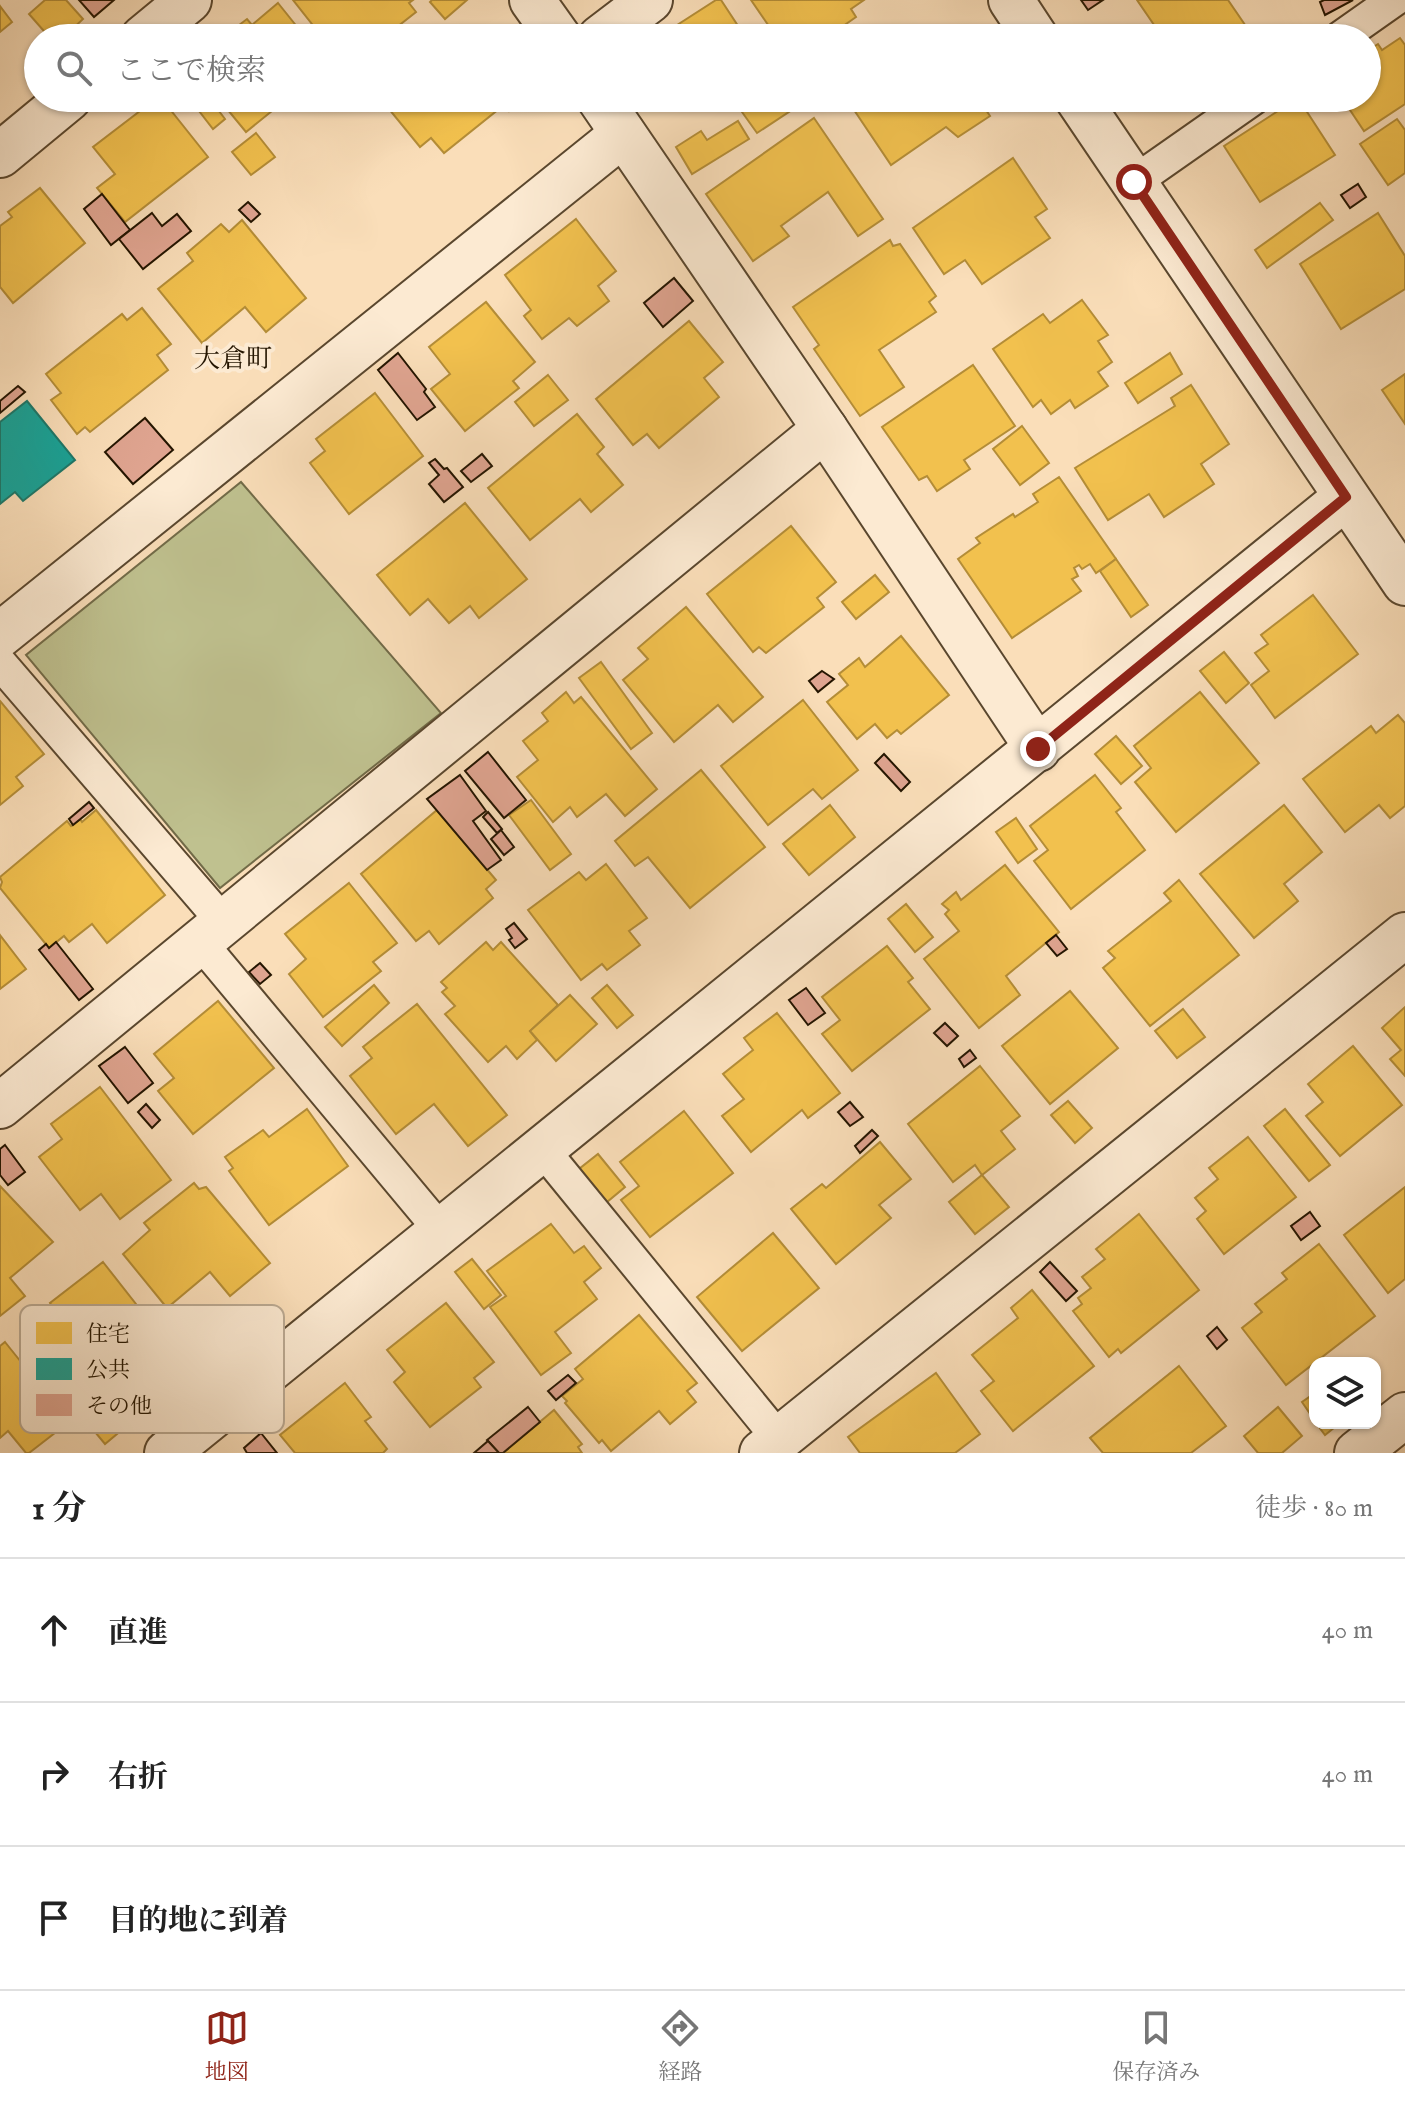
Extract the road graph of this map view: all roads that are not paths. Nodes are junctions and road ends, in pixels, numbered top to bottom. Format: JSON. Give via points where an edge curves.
{"nodes":[{"id":1,"x":189,"y":0,"type":"edge"},
{"id":2,"x":532,"y":0,"type":"edge"},
{"id":3,"x":650,"y":0,"type":"edge"},
{"id":4,"x":1011,"y":0,"type":"edge"},
{"id":5,"x":1394,"y":0,"type":"edge"},
{"id":6,"x":160,"y":24,"type":"edge"},
{"id":7,"x":549,"y":24,"type":"edge"},
{"id":8,"x":618,"y":24,"type":"edge"},
{"id":9,"x":1027,"y":24,"type":"edge"},
{"id":10,"x":1360,"y":24,"type":"edge"},
{"id":11,"x":52,"y":112,"type":"edge"},
{"id":12,"x":608,"y":112,"type":"edge"},
{"id":13,"x":1086,"y":112,"type":"edge"},
{"id":14,"x":1234,"y":112,"type":"edge"},
{"id":15,"x":623,"y":134,"type":"junction"},
{"id":16,"x":0,"y":155,"type":"edge"},
{"id":17,"x":1134,"y":182,"type":"junction"},
{"id":18,"x":825,"y":429,"type":"junction"},
{"id":19,"x":1346,"y":497,"type":"junction"},
{"id":20,"x":1405,"y":583,"type":"edge"},
{"id":21,"x":6,"y":618,"type":"edge"},
{"id":22,"x":0,"y":663,"type":"edge"},
{"id":23,"x":1038,"y":749,"type":"junction"},
{"id":24,"x":212,"y":932,"type":"junction"},
{"id":25,"x":1405,"y":935,"type":"edge"},
{"id":26,"x":0,"y":1106,"type":"edge"},
{"id":27,"x":543,"y":1150,"type":"junction"},
{"id":28,"x":442,"y":1232,"type":"junction"},
{"id":29,"x":284,"y":1359,"type":"edge"},
{"id":30,"x":1405,"y":1415,"type":"edge"},
{"id":31,"x":192,"y":1433,"type":"edge"},
{"id":32,"x":777,"y":1448,"type":"edge"},
{"id":33,"x":167,"y":1453,"type":"edge"},
{"id":34,"x":1357,"y":1453,"type":"edge"}],
"edges":[{"from":1,"to":6,"type":"street"},
{"from":2,"to":7,"type":"street"},
{"from":3,"to":8,"type":"street"},
{"from":4,"to":9,"type":"street"},
{"from":5,"to":10,"type":"lane"},
{"from":11,"to":16,"type":"street"},
{"from":12,"to":15,"type":"street"},
{"from":13,"to":17,"type":"street"},
{"from":14,"to":17,"type":"lane"},
{"from":15,"to":18,"type":"street"},
{"from":15,"to":21,"type":"street"},
{"from":17,"to":19,"type":"street"},
{"from":18,"to":23,"type":"street"},
{"from":18,"to":24,"type":"street"},
{"from":19,"to":20,"type":"street"},
{"from":19,"to":23,"type":"street"},
{"from":22,"to":24,"type":"lane"},
{"from":23,"to":27,"type":"street"},
{"from":24,"to":26,"type":"street"},
{"from":24,"to":28,"type":"lane"},
{"from":25,"to":32,"type":"street"},
{"from":27,"to":28,"type":"street"},
{"from":27,"to":32,"type":"lane"},
{"from":28,"to":29,"type":"street"},
{"from":30,"to":34,"type":"street"},
{"from":31,"to":33,"type":"street"}]}
